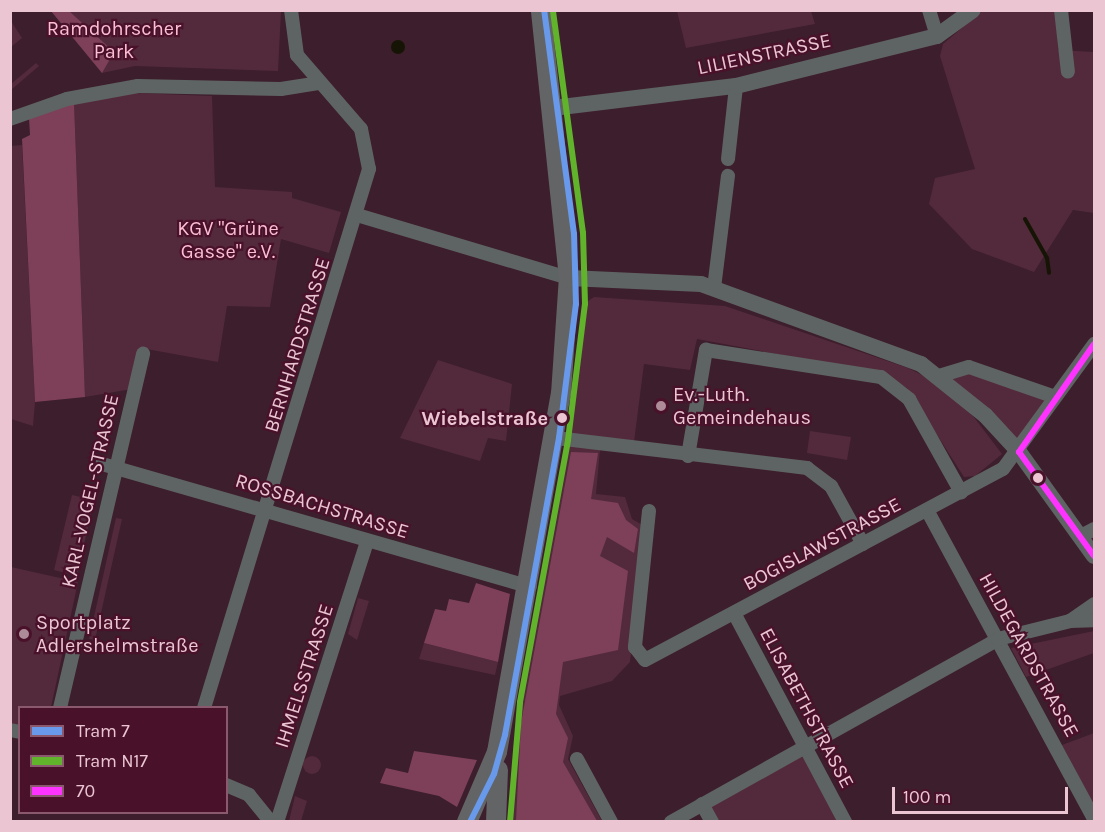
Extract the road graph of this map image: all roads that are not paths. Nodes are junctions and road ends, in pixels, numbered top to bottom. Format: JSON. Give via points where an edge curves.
{"nodes":[{"id":1,"x":291,"y":10,"type":"edge"},
{"id":2,"x":541,"y":10,"type":"edge"},
{"id":3,"x":929,"y":10,"type":"edge"},
{"id":4,"x":973,"y":10,"type":"edge"},
{"id":5,"x":1061,"y":10,"type":"edge"},
{"id":6,"x":937,"y":36,"type":"junction"},
{"id":7,"x":1068,"y":72,"type":"dead end"},
{"id":8,"x":317,"y":83,"type":"junction"},
{"id":9,"x":736,"y":86,"type":"junction"},
{"id":10,"x":553,"y":108,"type":"junction"},
{"id":11,"x":10,"y":119,"type":"edge"},
{"id":12,"x":728,"y":159,"type":"dead end"},
{"id":13,"x":728,"y":176,"type":"dead end"},
{"id":14,"x":357,"y":215,"type":"junction"},
{"id":15,"x":569,"y":278,"type":"junction"},
{"id":16,"x":714,"y":288,"type":"junction"},
{"id":17,"x":1095,"y":344,"type":"edge"},
{"id":18,"x":143,"y":354,"type":"dead end"},
{"id":19,"x":939,"y":376,"type":"junction"},
{"id":20,"x":1055,"y":397,"type":"junction"},
{"id":21,"x":556,"y":438,"type":"junction"},
{"id":22,"x":1019,"y":452,"type":"junction"},
{"id":23,"x":688,"y":456,"type":"junction"},
{"id":24,"x":109,"y":466,"type":"junction"},
{"id":25,"x":960,"y":492,"type":"junction"},
{"id":26,"x":267,"y":509,"type":"junction"},
{"id":27,"x":927,"y":510,"type":"junction"},
{"id":28,"x":650,"y":511,"type":"dead end"},
{"id":29,"x":1088,"y":532,"type":"edge"},
{"id":30,"x":367,"y":541,"type":"junction"},
{"id":31,"x":863,"y":544,"type":"junction"},
{"id":32,"x":1095,"y":556,"type":"edge"},
{"id":33,"x":530,"y":587,"type":"junction"},
{"id":34,"x":1095,"y":604,"type":"edge"},
{"id":35,"x":734,"y":613,"type":"junction"},
{"id":36,"x":1095,"y":620,"type":"edge"},
{"id":37,"x":1070,"y":621,"type":"junction"},
{"id":38,"x":998,"y":639,"type":"junction"},
{"id":39,"x":60,"y":706,"type":"edge"},
{"id":40,"x":205,"y":706,"type":"edge"},
{"id":41,"x":500,"y":737,"type":"junction"},
{"id":42,"x":806,"y":747,"type":"junction"},
{"id":43,"x":577,"y":759,"type":"dead end"},
{"id":44,"x":228,"y":786,"type":"edge"},
{"id":45,"x":702,"y":804,"type":"junction"},
{"id":46,"x":1095,"y":819,"type":"edge"},
{"id":47,"x":271,"y":822,"type":"edge"},
{"id":48,"x":276,"y":822,"type":"edge"},
{"id":49,"x":467,"y":822,"type":"edge"},
{"id":50,"x":496,"y":822,"type":"edge"},
{"id":51,"x":611,"y":822,"type":"edge"},
{"id":52,"x":670,"y":822,"type":"edge"},
{"id":53,"x":712,"y":822,"type":"edge"},
{"id":54,"x":845,"y":822,"type":"edge"}],
"edges":[{"from":1,"to":8,"type":"street","name":"BERNHARDSTRASSE","via":[[297,55]]},
{"from":2,"to":10,"type":"main road"},
{"from":3,"to":6,"type":"street"},
{"from":4,"to":6,"type":"street","name":"LILIENSTRASSE"},
{"from":5,"to":7,"type":"street"},
{"from":6,"to":9,"type":"street","name":"LILIENSTRASSE"},
{"from":8,"to":11,"type":"street","via":[[285,89],[138,86],[68,99]]},
{"from":8,"to":14,"type":"street","name":"BERNHARDSTRASSE","via":[[364,135],[369,164]]},
{"from":9,"to":10,"type":"street","name":"LILIENSTRASSE"},
{"from":9,"to":12,"type":"street"},
{"from":10,"to":15,"type":"main road"},
{"from":13,"to":16,"type":"street"},
{"from":14,"to":15,"type":"street"},
{"from":14,"to":26,"type":"street","name":"BERNHARDSTRASSE"},
{"from":15,"to":16,"type":"street"},
{"from":15,"to":21,"type":"main road"},
{"from":16,"to":19,"type":"street","via":[[903,355]]},
{"from":17,"to":20,"type":"street","name":"BOGISLAWSTRASSE"},
{"from":18,"to":24,"type":"street","name":"KARL-VOGEL-STRASSE"},
{"from":19,"to":20,"type":"street","via":[[969,367]]},
{"from":19,"to":22,"type":"street"},
{"from":20,"to":22,"type":"street","name":"BOGISLAWSTRASSE"},
{"from":21,"to":23,"type":"street"},
{"from":21,"to":33,"type":"main road"},
{"from":22,"to":25,"type":"street","name":"BOGISLAWSTRASSE","via":[[1003,469]]},
{"from":22,"to":29,"type":"street"},
{"from":23,"to":25,"type":"street","via":[[706,350],[881,377],[909,399]]},
{"from":23,"to":31,"type":"street","via":[[814,471],[831,486]]},
{"from":24,"to":26,"type":"street","name":"ROSSBACHSTRASSE"},
{"from":24,"to":39,"type":"street","name":"KARL-VOGEL-STRASSE"},
{"from":25,"to":27,"type":"street","name":"BOGISLAWSTRASSE"},
{"from":26,"to":30,"type":"street","name":"ROSSBACHSTRASSE"},
{"from":26,"to":40,"type":"street","name":"BERNHARDSTRASSE"},
{"from":27,"to":31,"type":"street","name":"BOGISLAWSTRASSE"},
{"from":27,"to":38,"type":"street","name":"HILDEGARDSTRASSE"},
{"from":28,"to":35,"type":"street","name":"BOGISLAWSTRASSE","via":[[638,655],[645,660]]},
{"from":29,"to":32,"type":"street"},
{"from":30,"to":33,"type":"street","name":"ROSSBACHSTRASSE"},
{"from":30,"to":48,"type":"street","name":"IHMELSSTRASSE"},
{"from":31,"to":35,"type":"street","name":"BOGISLAWSTRASSE"},
{"from":33,"to":41,"type":"main road"},
{"from":34,"to":37,"type":"street"},
{"from":35,"to":42,"type":"street","name":"ELISABETHSTRASSE"},
{"from":36,"to":37,"type":"street"},
{"from":37,"to":38,"type":"street"},
{"from":38,"to":42,"type":"street"},
{"from":38,"to":46,"type":"street","name":"HILDEGARDSTRASSE"},
{"from":41,"to":49,"type":"main road","via":[[488,782]]},
{"from":41,"to":50,"type":"main road"},
{"from":42,"to":45,"type":"street"},
{"from":42,"to":54,"type":"street","name":"ELISABETHSTRASSE"},
{"from":43,"to":51,"type":"street"},
{"from":44,"to":47,"type":"street","via":[[249,795]]},
{"from":45,"to":52,"type":"street"},
{"from":45,"to":53,"type":"street"}]}
